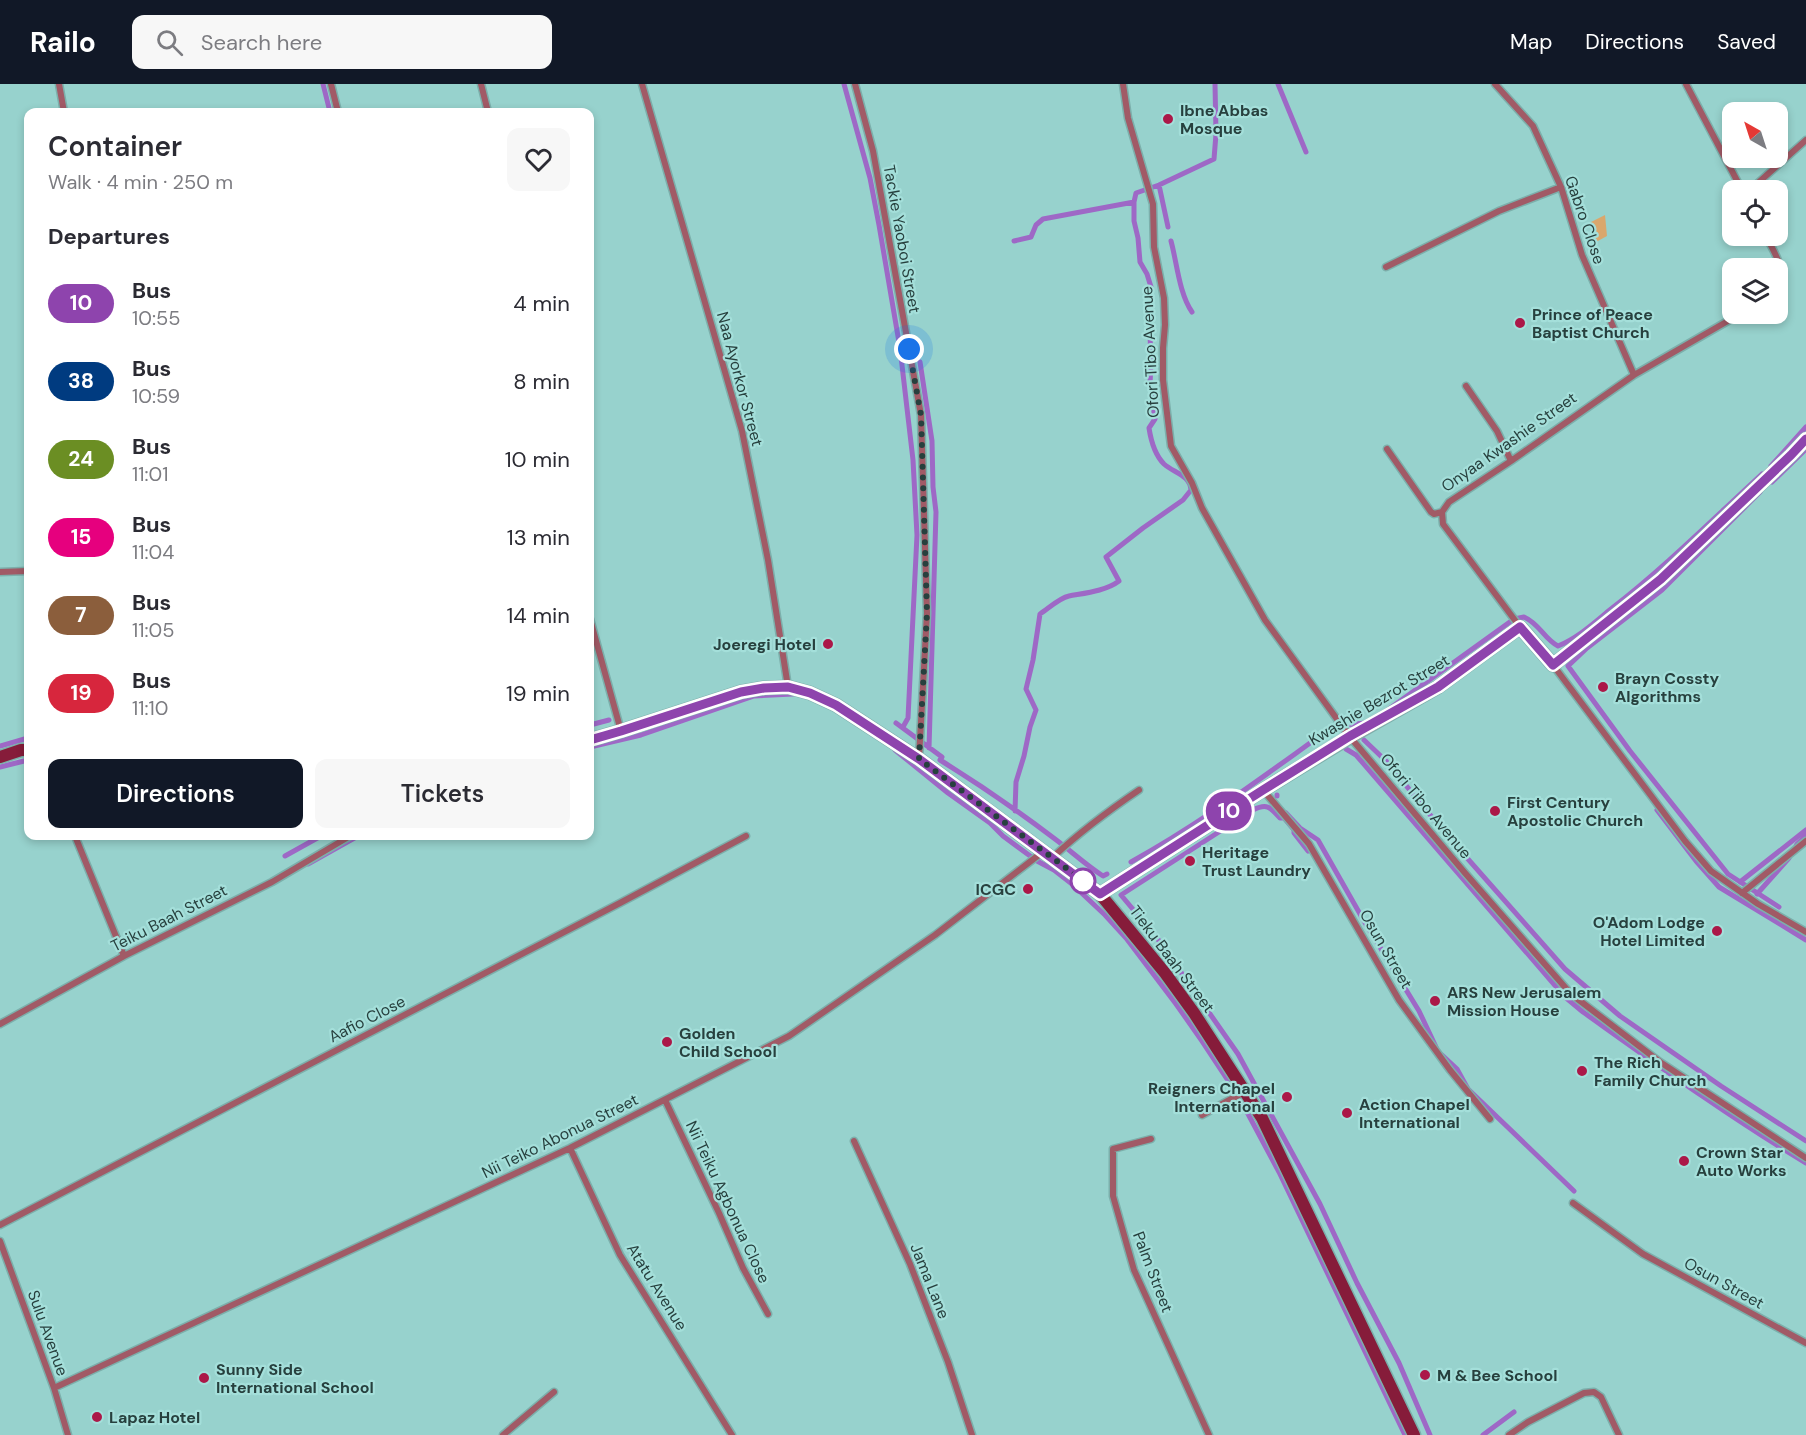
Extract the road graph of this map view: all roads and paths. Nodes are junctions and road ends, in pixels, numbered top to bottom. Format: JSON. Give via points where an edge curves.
{"nodes":[{"id":1,"x":59,"y":84,"type":"edge"},
{"id":2,"x":331,"y":84,"type":"edge"},
{"id":3,"x":481,"y":84,"type":"edge"},
{"id":4,"x":642,"y":84,"type":"edge"},
{"id":5,"x":855,"y":84,"type":"edge"},
{"id":6,"x":1123,"y":84,"type":"edge"},
{"id":7,"x":1495,"y":84,"type":"edge"},
{"id":8,"x":1686,"y":84,"type":"edge"},
{"id":9,"x":63,"y":108,"type":"edge"},
{"id":10,"x":337,"y":108,"type":"edge"},
{"id":11,"x":487,"y":108,"type":"edge"},
{"id":12,"x":1806,"y":140,"type":"edge"},
{"id":13,"x":1737,"y":180,"type":"edge"},
{"id":14,"x":1761,"y":180,"type":"edge"},
{"id":15,"x":1561,"y":187,"type":"junction"},
{"id":16,"x":1386,"y":267,"type":"dead end"},
{"id":17,"x":1723,"y":324,"type":"edge"},
{"id":18,"x":1634,"y":375,"type":"junction"},
{"id":19,"x":1466,"y":386,"type":"dead end"},
{"id":20,"x":1806,"y":438,"type":"edge"},
{"id":21,"x":1387,"y":449,"type":"dead end"},
{"id":22,"x":1511,"y":460,"type":"junction"},
{"id":23,"x":1442,"y":512,"type":"junction"},
{"id":24,"x":0,"y":572,"type":"edge"},
{"id":25,"x":24,"y":572,"type":"edge"},
{"id":26,"x":1520,"y":627,"type":"junction"},
{"id":27,"x":594,"y":633,"type":"edge"},
{"id":28,"x":1553,"y":665,"type":"junction"},
{"id":29,"x":788,"y":687,"type":"junction"},
{"id":30,"x":621,"y":731,"type":"junction"},
{"id":31,"x":1350,"y":736,"type":"junction"},
{"id":32,"x":594,"y":739,"type":"edge"},
{"id":33,"x":24,"y":750,"type":"edge"},
{"id":34,"x":0,"y":757,"type":"edge"},
{"id":35,"x":919,"y":759,"type":"junction"},
{"id":36,"x":1139,"y":790,"type":"dead end"},
{"id":37,"x":1263,"y":790,"type":"junction"},
{"id":38,"x":746,"y":836,"type":"dead end"},
{"id":39,"x":77,"y":840,"type":"edge"},
{"id":40,"x":343,"y":840,"type":"edge"},
{"id":41,"x":1806,"y":841,"type":"edge"},
{"id":42,"x":1048,"y":854,"type":"junction"},
{"id":43,"x":1742,"y":893,"type":"junction"},
{"id":44,"x":1100,"y":894,"type":"junction"},
{"id":45,"x":1806,"y":932,"type":"edge"},
{"id":46,"x":124,"y":956,"type":"junction"},
{"id":47,"x":0,"y":1024,"type":"edge"},
{"id":48,"x":1246,"y":1090,"type":"junction"},
{"id":49,"x":665,"y":1100,"type":"junction"},
{"id":50,"x":1202,"y":1115,"type":"dead end"},
{"id":51,"x":1490,"y":1119,"type":"dead end"},
{"id":52,"x":1151,"y":1139,"type":"dead end"},
{"id":53,"x":854,"y":1141,"type":"dead end"},
{"id":54,"x":570,"y":1148,"type":"junction"},
{"id":55,"x":1806,"y":1158,"type":"edge"},
{"id":56,"x":1573,"y":1203,"type":"dead end"},
{"id":57,"x":0,"y":1225,"type":"edge"},
{"id":58,"x":0,"y":1241,"type":"edge"},
{"id":59,"x":768,"y":1314,"type":"dead end"},
{"id":60,"x":1806,"y":1343,"type":"edge"},
{"id":61,"x":54,"y":1388,"type":"junction"},
{"id":62,"x":554,"y":1392,"type":"dead end"},
{"id":63,"x":69,"y":1435,"type":"edge"},
{"id":64,"x":503,"y":1435,"type":"edge"},
{"id":65,"x":732,"y":1435,"type":"edge"},
{"id":66,"x":972,"y":1435,"type":"edge"},
{"id":67,"x":1209,"y":1435,"type":"edge"},
{"id":68,"x":1414,"y":1435,"type":"edge"},
{"id":69,"x":1509,"y":1435,"type":"edge"},
{"id":70,"x":1619,"y":1435,"type":"edge"}],
"edges":[{"from":1,"to":9,"type":"street"},
{"from":2,"to":10,"type":"street"},
{"from":3,"to":11,"type":"street"},
{"from":4,"to":29,"type":"street","name":"Naa Ayorkor Street","via":[[742,431]]},
{"from":5,"to":35,"type":"street","name":"Tackie Yaoboi Street","via":[[873,151],[921,415],[927,613]]},
{"from":6,"to":31,"type":"street","name":"Ofori Tibo Avenue","via":[[1154,215],[1154,247],[1164,298],[1162,362],[1171,446],[1265,620]]},
{"from":7,"to":15,"type":"street","name":"Gabro Close","via":[[1533,126]]},
{"from":8,"to":13,"type":"street"},
{"from":12,"to":14,"type":"street"},
{"from":15,"to":16,"type":"street","via":[[1499,211]]},
{"from":15,"to":18,"type":"street","name":"Gabro Close","via":[[1582,255]]},
{"from":17,"to":18,"type":"street","name":"Onyaa Kwashie Street"},
{"from":18,"to":22,"type":"street","name":"Onyaa Kwashie Street"},
{"from":19,"to":22,"type":"street","via":[[1497,431]]},
{"from":20,"to":28,"type":"street","via":[[1661,579]]},
{"from":21,"to":23,"type":"street","via":[[1431,512]]},
{"from":22,"to":23,"type":"street","name":"Onyaa Kwashie Street","via":[[1449,502]]},
{"from":23,"to":26,"type":"street","name":"Onyaa Kwashie Street","via":[[1443,524]]},
{"from":24,"to":25,"type":"street"},
{"from":26,"to":28,"type":"street","name":"Onyaa Kwashie Street"},
{"from":26,"to":31,"type":"street","name":"Kwashie Bezrot Street","via":[[1438,687]]},
{"from":27,"to":30,"type":"street"},
{"from":28,"to":43,"type":"street","name":"Onyaa Kwashie Street","via":[[1685,841],[1711,871]]},
{"from":29,"to":30,"type":"street","name":"Tieku Baah Street","via":[[741,692]]},
{"from":29,"to":35,"type":"street","name":"Tieku Baah Street","via":[[836,705]]},
{"from":30,"to":32,"type":"street","name":"Tieku Baah Street"},
{"from":31,"to":37,"type":"street","name":"Kwashie Bezrot Street"},
{"from":31,"to":55,"type":"street","name":"Ofori Tibo Avenue","via":[[1571,994],[1660,1062]]},
{"from":33,"to":34,"type":"street"},
{"from":35,"to":42,"type":"street","name":"Tieku Baah Street"},
{"from":36,"to":42,"type":"street","name":"Nii Teiko Abonua Street"},
{"from":37,"to":44,"type":"street","name":"Kwashie Bezrot Street"},
{"from":37,"to":51,"type":"street","name":"Osun Street","via":[[1309,844],[1400,1000]]},
{"from":38,"to":57,"type":"street","name":"Aafio Close"},
{"from":39,"to":46,"type":"street"},
{"from":40,"to":46,"type":"street","name":"Teiku Baah Street","via":[[272,882]]},
{"from":41,"to":43,"type":"street"},
{"from":42,"to":44,"type":"street","name":"Tieku Baah Street"},
{"from":42,"to":49,"type":"street","name":"Nii Teiko Abonua Street","via":[[789,1036]]},
{"from":43,"to":45,"type":"street","name":"Onyaa Kwashie Street"},
{"from":44,"to":48,"type":"street","name":"Tieku Baah Street","via":[[1165,973]]},
{"from":46,"to":47,"type":"street","name":"Teiku Baah Street"},
{"from":48,"to":50,"type":"street"},
{"from":48,"to":68,"type":"street","name":"Tieku Baah Street"},
{"from":49,"to":54,"type":"street","name":"Nii Teiko Abonua Street"},
{"from":49,"to":59,"type":"street","name":"Nii Teiku Agbonua Close"},
{"from":52,"to":67,"type":"street","name":"Palm Street","via":[[1113,1149],[1113,1196],[1134,1270]]},
{"from":53,"to":66,"type":"street","name":"Jama Lane","via":[[910,1264]]},
{"from":54,"to":61,"type":"street","name":"Nii Teiko Abonua Street"},
{"from":54,"to":65,"type":"street","name":"Atatu Avenue","via":[[620,1255]]},
{"from":56,"to":60,"type":"street","name":"Osun Street","via":[[1643,1254]]},
{"from":58,"to":61,"type":"street","name":"Sulu Avenue"},
{"from":61,"to":63,"type":"street","name":"Sulu Avenue"},
{"from":62,"to":64,"type":"street"},
{"from":69,"to":70,"type":"street","via":[[1584,1393],[1594,1392],[1601,1397]]}]}
